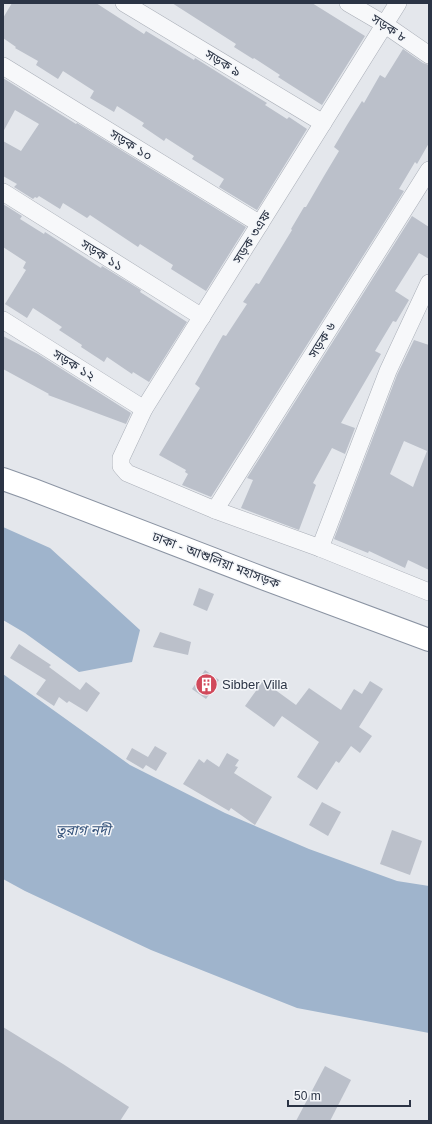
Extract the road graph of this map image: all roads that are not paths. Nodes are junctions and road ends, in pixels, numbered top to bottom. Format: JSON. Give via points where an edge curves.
{"nodes":[{"id":1,"x":124,"y":3,"type":"edge"},
{"id":2,"x":348,"y":3,"type":"edge"},
{"id":3,"x":398,"y":3,"type":"edge"},
{"id":4,"x":384,"y":24,"type":"junction"},
{"id":5,"x":429,"y":55,"type":"edge"},
{"id":6,"x":3,"y":66,"type":"edge"},
{"id":7,"x":323,"y":124,"type":"junction"},
{"id":8,"x":429,"y":170,"type":"edge"},
{"id":9,"x":3,"y":192,"type":"edge"},
{"id":10,"x":260,"y":224,"type":"junction"},
{"id":11,"x":429,"y":283,"type":"edge"},
{"id":12,"x":202,"y":317,"type":"junction"},
{"id":13,"x":3,"y":320,"type":"edge"},
{"id":14,"x":144,"y":409,"type":"junction"},
{"id":15,"x":3,"y":479,"type":"edge"},
{"id":16,"x":215,"y":510,"type":"junction"},
{"id":17,"x":320,"y":548,"type":"junction"},
{"id":18,"x":429,"y":592,"type":"edge"},
{"id":19,"x":429,"y":640,"type":"edge"}],
"edges":[{"from":1,"to":7,"type":"street","name":"সড়ক ৯"},
{"from":2,"to":4,"type":"street","name":"সড়ক ৮"},
{"from":3,"to":4,"type":"street","name":"সড়ক ৩এফ"},
{"from":4,"to":5,"type":"street","name":"সড়ক ৮"},
{"from":4,"to":7,"type":"street","name":"সড়ক ৩এফ"},
{"from":6,"to":10,"type":"street","name":"সড়ক ১০"},
{"from":7,"to":10,"type":"street","name":"সড়ক ৩এফ"},
{"from":8,"to":16,"type":"street","name":"সড়ক ৬"},
{"from":9,"to":12,"type":"street","name":"সড়ক ১১"},
{"from":10,"to":12,"type":"street","name":"সড়ক ৩এফ"},
{"from":11,"to":17,"type":"street","via":[[388,371]]},
{"from":12,"to":14,"type":"street","name":"সড়ক ৩এফ"},
{"from":13,"to":14,"type":"street","name":"সড়ক ১২"},
{"from":14,"to":16,"type":"street","name":"সড়ক ৩এফ","via":[[121,458],[121,466],[127,473]]},
{"from":15,"to":19,"type":"highway","name":"ঢাকা - আশুলিয়া মহাসড়ক"},
{"from":16,"to":17,"type":"street"},
{"from":17,"to":18,"type":"street"}]}
